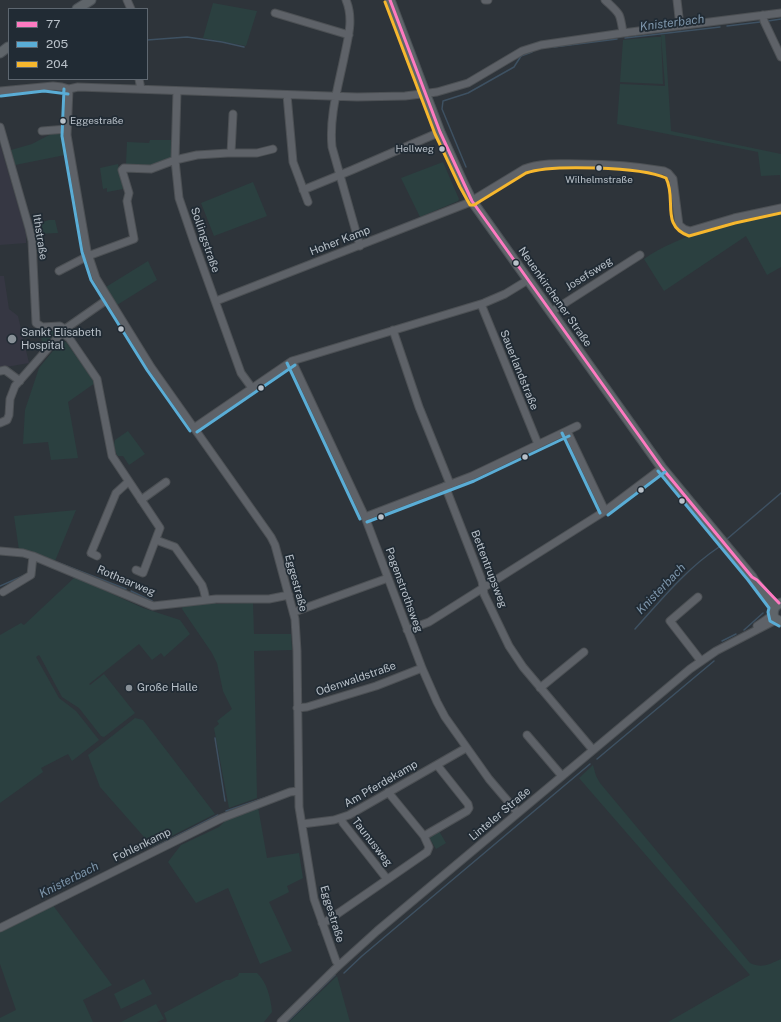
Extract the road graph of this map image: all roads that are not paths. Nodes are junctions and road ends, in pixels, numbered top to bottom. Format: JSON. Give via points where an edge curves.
{"nodes":[{"id":1,"x":91,"y":0,"type":"edge"},
{"id":2,"x":346,"y":0,"type":"edge"},
{"id":3,"x":390,"y":0,"type":"edge"},
{"id":4,"x":605,"y":0,"type":"edge"},
{"id":5,"x":677,"y":0,"type":"edge"},
{"id":6,"x":79,"y":8,"type":"edge"},
{"id":7,"x":275,"y":13,"type":"dead end"},
{"id":8,"x":781,"y":13,"type":"edge"},
{"id":9,"x":763,"y":15,"type":"junction"},
{"id":10,"x":680,"y":26,"type":"junction"},
{"id":11,"x":623,"y":33,"type":"junction"},
{"id":12,"x":349,"y":35,"type":"junction"},
{"id":13,"x":781,"y":57,"type":"edge"},
{"id":14,"x":139,"y":80,"type":"edge"},
{"id":15,"x":69,"y":89,"type":"junction"},
{"id":16,"x":141,"y":89,"type":"junction"},
{"id":17,"x":176,"y":90,"type":"junction"},
{"id":18,"x":0,"y":91,"type":"edge"},
{"id":19,"x":426,"y":93,"type":"junction"},
{"id":20,"x":287,"y":95,"type":"junction"},
{"id":21,"x":336,"y":97,"type":"junction"},
{"id":22,"x":234,"y":114,"type":"dead end"},
{"id":23,"x":0,"y":127,"type":"edge"},
{"id":24,"x":66,"y":129,"type":"junction"},
{"id":25,"x":42,"y":131,"type":"dead end"},
{"id":26,"x":440,"y":132,"type":"junction"},
{"id":27,"x":273,"y":149,"type":"dead end"},
{"id":28,"x":231,"y":153,"type":"junction"},
{"id":29,"x":175,"y":160,"type":"junction"},
{"id":30,"x":340,"y":175,"type":"junction"},
{"id":31,"x":303,"y":190,"type":"junction"},
{"id":32,"x":472,"y":200,"type":"junction"},
{"id":33,"x":308,"y":202,"type":"dead end"},
{"id":34,"x":781,"y":208,"type":"edge"},
{"id":35,"x":360,"y":246,"type":"junction"},
{"id":36,"x":640,"y":255,"type":"dead end"},
{"id":37,"x":88,"y":256,"type":"junction"},
{"id":38,"x":59,"y":271,"type":"dead end"},
{"id":39,"x":528,"y":280,"type":"junction"},
{"id":40,"x":108,"y":299,"type":"junction"},
{"id":41,"x":216,"y":302,"type":"junction"},
{"id":42,"x":481,"y":304,"type":"junction"},
{"id":43,"x":551,"y":312,"type":"junction"},
{"id":44,"x":393,"y":330,"type":"junction"},
{"id":45,"x":64,"y":331,"type":"junction"},
{"id":46,"x":292,"y":361,"type":"junction"},
{"id":47,"x":0,"y":370,"type":"edge"},
{"id":48,"x":20,"y":381,"type":"junction"},
{"id":49,"x":252,"y":388,"type":"junction"},
{"id":50,"x":0,"y":423,"type":"edge"},
{"id":51,"x":577,"y":426,"type":"dead end"},
{"id":52,"x":194,"y":428,"type":"junction"},
{"id":53,"x":567,"y":431,"type":"junction"},
{"id":54,"x":538,"y":444,"type":"junction"},
{"id":55,"x":662,"y":468,"type":"junction"},
{"id":56,"x":128,"y":482,"type":"junction"},
{"id":57,"x":166,"y":482,"type":"dead end"},
{"id":58,"x":447,"y":485,"type":"junction"},
{"id":59,"x":141,"y":500,"type":"junction"},
{"id":60,"x":605,"y":511,"type":"junction"},
{"id":61,"x":365,"y":517,"type":"junction"},
{"id":62,"x":156,"y":540,"type":"junction"},
{"id":63,"x":0,"y":551,"type":"edge"},
{"id":64,"x":33,"y":556,"type":"junction"},
{"id":65,"x":97,"y":556,"type":"dead end"},
{"id":66,"x":136,"y":570,"type":"dead end"},
{"id":67,"x":388,"y":578,"type":"junction"},
{"id":68,"x":483,"y":588,"type":"junction"},
{"id":69,"x":3,"y":592,"type":"dead end"},
{"id":70,"x":289,"y":595,"type":"junction"},
{"id":71,"x":698,"y":597,"type":"dead end"},
{"id":72,"x":206,"y":600,"type":"junction"},
{"id":73,"x":294,"y":612,"type":"junction"},
{"id":74,"x":777,"y":612,"type":"edge"},
{"id":75,"x":407,"y":630,"type":"junction"},
{"id":76,"x":584,"y":652,"type":"dead end"},
{"id":77,"x":701,"y":661,"type":"junction"},
{"id":78,"x":422,"y":668,"type":"junction"},
{"id":79,"x":540,"y":688,"type":"junction"},
{"id":80,"x":297,"y":708,"type":"junction"},
{"id":81,"x":527,"y":735,"type":"dead end"},
{"id":82,"x":466,"y":748,"type":"junction"},
{"id":83,"x":593,"y":750,"type":"junction"},
{"id":84,"x":437,"y":765,"type":"junction"},
{"id":85,"x":562,"y":776,"type":"junction"},
{"id":86,"x":298,"y":791,"type":"junction"},
{"id":87,"x":388,"y":792,"type":"junction"},
{"id":88,"x":518,"y":813,"type":"junction"},
{"id":89,"x":341,"y":818,"type":"junction"},
{"id":90,"x":302,"y":824,"type":"junction"},
{"id":91,"x":424,"y":836,"type":"junction"},
{"id":92,"x":387,"y":879,"type":"junction"},
{"id":93,"x":322,"y":923,"type":"junction"},
{"id":94,"x":0,"y":928,"type":"edge"},
{"id":95,"x":339,"y":965,"type":"junction"},
{"id":96,"x":281,"y":1022,"type":"edge"}],
"edges":[{"from":1,"to":6,"type":"main road"},
{"from":2,"to":12,"type":"street","via":[[351,22]]},
{"from":3,"to":19,"type":"main road","name":"Neuenkirchener Straße"},
{"from":4,"to":11,"type":"street","via":[[619,13]]},
{"from":5,"to":10,"type":"street"},
{"from":7,"to":12,"type":"street"},
{"from":8,"to":9,"type":"street"},
{"from":9,"to":10,"type":"street"},
{"from":9,"to":13,"type":"street"},
{"from":10,"to":11,"type":"street"},
{"from":11,"to":19,"type":"street","via":[[531,47],[468,83]]},
{"from":12,"to":21,"type":"street"},
{"from":14,"to":16,"type":"street"},
{"from":15,"to":16,"type":"street"},
{"from":15,"to":18,"type":"street","via":[[53,86]]},
{"from":15,"to":24,"type":"street","name":"Eggestraße"},
{"from":16,"to":17,"type":"street"},
{"from":17,"to":20,"type":"street"},
{"from":17,"to":29,"type":"street","name":"Sollingstraße"},
{"from":19,"to":21,"type":"street","via":[[405,96]]},
{"from":19,"to":26,"type":"main road","name":"Neuenkirchener Straße"},
{"from":20,"to":21,"type":"street"},
{"from":20,"to":31,"type":"street","via":[[293,162]]},
{"from":21,"to":30,"type":"street","via":[[331,137]]},
{"from":22,"to":28,"type":"street"},
{"from":23,"to":45,"type":"street","name":"Ithstraße","via":[[30,228],[36,323],[42,327],[60,326]]},
{"from":24,"to":25,"type":"street"},
{"from":24,"to":37,"type":"street","name":"Eggestraße"},
{"from":26,"to":30,"type":"street"},
{"from":26,"to":32,"type":"main road","name":"Neuenkirchener Straße"},
{"from":27,"to":28,"type":"street","via":[[257,153]]},
{"from":28,"to":29,"type":"street","via":[[197,155]]},
{"from":29,"to":37,"type":"street","via":[[151,169],[122,170],[129,193],[127,201],[134,239]]},
{"from":29,"to":41,"type":"street","name":"Sollingstraße","via":[[181,204]]},
{"from":30,"to":31,"type":"street"},
{"from":30,"to":35,"type":"street"},
{"from":31,"to":33,"type":"street"},
{"from":32,"to":34,"type":"street","via":[[533,165],[612,164],[668,173],[673,179],[677,222],[684,229],[690,230]]},
{"from":32,"to":35,"type":"street","name":"Hoher Kamp"},
{"from":32,"to":39,"type":"main road","name":"Neuenkirchener Straße"},
{"from":35,"to":41,"type":"street","name":"Hoher Kamp"},
{"from":36,"to":43,"type":"street","name":"Josefsweg"},
{"from":37,"to":38,"type":"street"},
{"from":37,"to":40,"type":"street","name":"Eggestraße","via":[[96,278]]},
{"from":39,"to":42,"type":"street","via":[[505,294]]},
{"from":39,"to":43,"type":"main road","name":"Neuenkirchener Straße"},
{"from":40,"to":45,"type":"street"},
{"from":40,"to":52,"type":"street","name":"Eggestraße","via":[[151,368]]},
{"from":41,"to":49,"type":"street","name":"Sollingstraße","via":[[241,373]]},
{"from":42,"to":44,"type":"street"},
{"from":42,"to":54,"type":"street","name":"Sauerlandstraße"},
{"from":43,"to":55,"type":"main road","name":"Neuenkirchener Straße"},
{"from":44,"to":46,"type":"street"},
{"from":44,"to":58,"type":"street","name":"Bettentrupsweg"},
{"from":45,"to":48,"type":"street"},
{"from":45,"to":56,"type":"street","via":[[97,379],[112,456]]},
{"from":46,"to":49,"type":"street"},
{"from":46,"to":61,"type":"street","name":"Pagenstrothsweg"},
{"from":47,"to":48,"type":"street","via":[[6,370]]},
{"from":48,"to":50,"type":"street","via":[[11,395],[7,420]]},
{"from":49,"to":52,"type":"street"},
{"from":51,"to":53,"type":"street"},
{"from":52,"to":70,"type":"street","name":"Eggestraße","via":[[272,537]]},
{"from":53,"to":54,"type":"street"},
{"from":53,"to":60,"type":"street"},
{"from":54,"to":58,"type":"street","via":[[472,476]]},
{"from":55,"to":60,"type":"street"},
{"from":55,"to":74,"type":"main road","name":"Neuenkirchener Straße","via":[[752,577]]},
{"from":56,"to":59,"type":"street"},
{"from":56,"to":65,"type":"street","via":[[116,493],[91,553]]},
{"from":57,"to":59,"type":"street"},
{"from":58,"to":61,"type":"street"},
{"from":58,"to":68,"type":"street","name":"Bettentrupsweg"},
{"from":59,"to":62,"type":"street","via":[[160,528]]},
{"from":60,"to":68,"type":"street"},
{"from":61,"to":67,"type":"street","name":"Pagenstrothsweg"},
{"from":62,"to":66,"type":"street","via":[[143,573]]},
{"from":62,"to":72,"type":"street","via":[[175,547],[202,585]]},
{"from":63,"to":64,"type":"street","name":"Rothaarweg"},
{"from":64,"to":69,"type":"street","via":[[31,575]]},
{"from":64,"to":72,"type":"street","name":"Rothaarweg","via":[[153,606]]},
{"from":67,"to":73,"type":"street"},
{"from":67,"to":75,"type":"street","name":"Pagenstrothsweg"},
{"from":68,"to":75,"type":"street","via":[[429,622]]},
{"from":68,"to":79,"type":"street","name":"Bettentrupsweg","via":[[509,646]]},
{"from":70,"to":72,"type":"street","name":"Rothaarweg"},
{"from":70,"to":73,"type":"street","name":"Eggestraße"},
{"from":71,"to":77,"type":"street","via":[[670,621]]},
{"from":73,"to":80,"type":"street","name":"Eggestraße"},
{"from":74,"to":77,"type":"street","name":"Linteler Straße","via":[[750,634]]},
{"from":75,"to":78,"type":"street","name":"Pagenstrothsweg"},
{"from":76,"to":79,"type":"street"},
{"from":77,"to":83,"type":"street","name":"Linteler Straße"},
{"from":78,"to":80,"type":"street","name":"Odenwaldstraße","via":[[376,686]]},
{"from":78,"to":82,"type":"street","name":"Pagenstrothsweg","via":[[445,717]]},
{"from":79,"to":83,"type":"street","name":"Bettentrupsweg"},
{"from":80,"to":86,"type":"street","name":"Eggestraße"},
{"from":81,"to":85,"type":"street"},
{"from":82,"to":84,"type":"street","name":"Am Pferdekamp"},
{"from":82,"to":88,"type":"street","name":"Pagenstrothsweg","via":[[488,779]]},
{"from":83,"to":85,"type":"street","name":"Linteler Straße"},
{"from":84,"to":87,"type":"street","name":"Am Pferdekamp"},
{"from":84,"to":91,"type":"street","via":[[469,808]]},
{"from":85,"to":88,"type":"street","name":"Linteler Straße"},
{"from":86,"to":90,"type":"street","name":"Eggestraße"},
{"from":86,"to":94,"type":"street","name":"Fohlenkamp","via":[[225,816]]},
{"from":87,"to":89,"type":"street","name":"Am Pferdekamp"},
{"from":87,"to":91,"type":"street"},
{"from":88,"to":95,"type":"street","name":"Linteler Straße"},
{"from":89,"to":90,"type":"street","name":"Am Pferdekamp"},
{"from":89,"to":92,"type":"street","name":"Taunusweg","via":[[343,824]]},
{"from":90,"to":93,"type":"street","name":"Eggestraße","via":[[314,899]]},
{"from":91,"to":92,"type":"street","via":[[429,847],[427,852]]},
{"from":92,"to":93,"type":"street"},
{"from":93,"to":95,"type":"street","name":"Eggestraße"},
{"from":95,"to":96,"type":"street","name":"Linteler Straße"}]}
